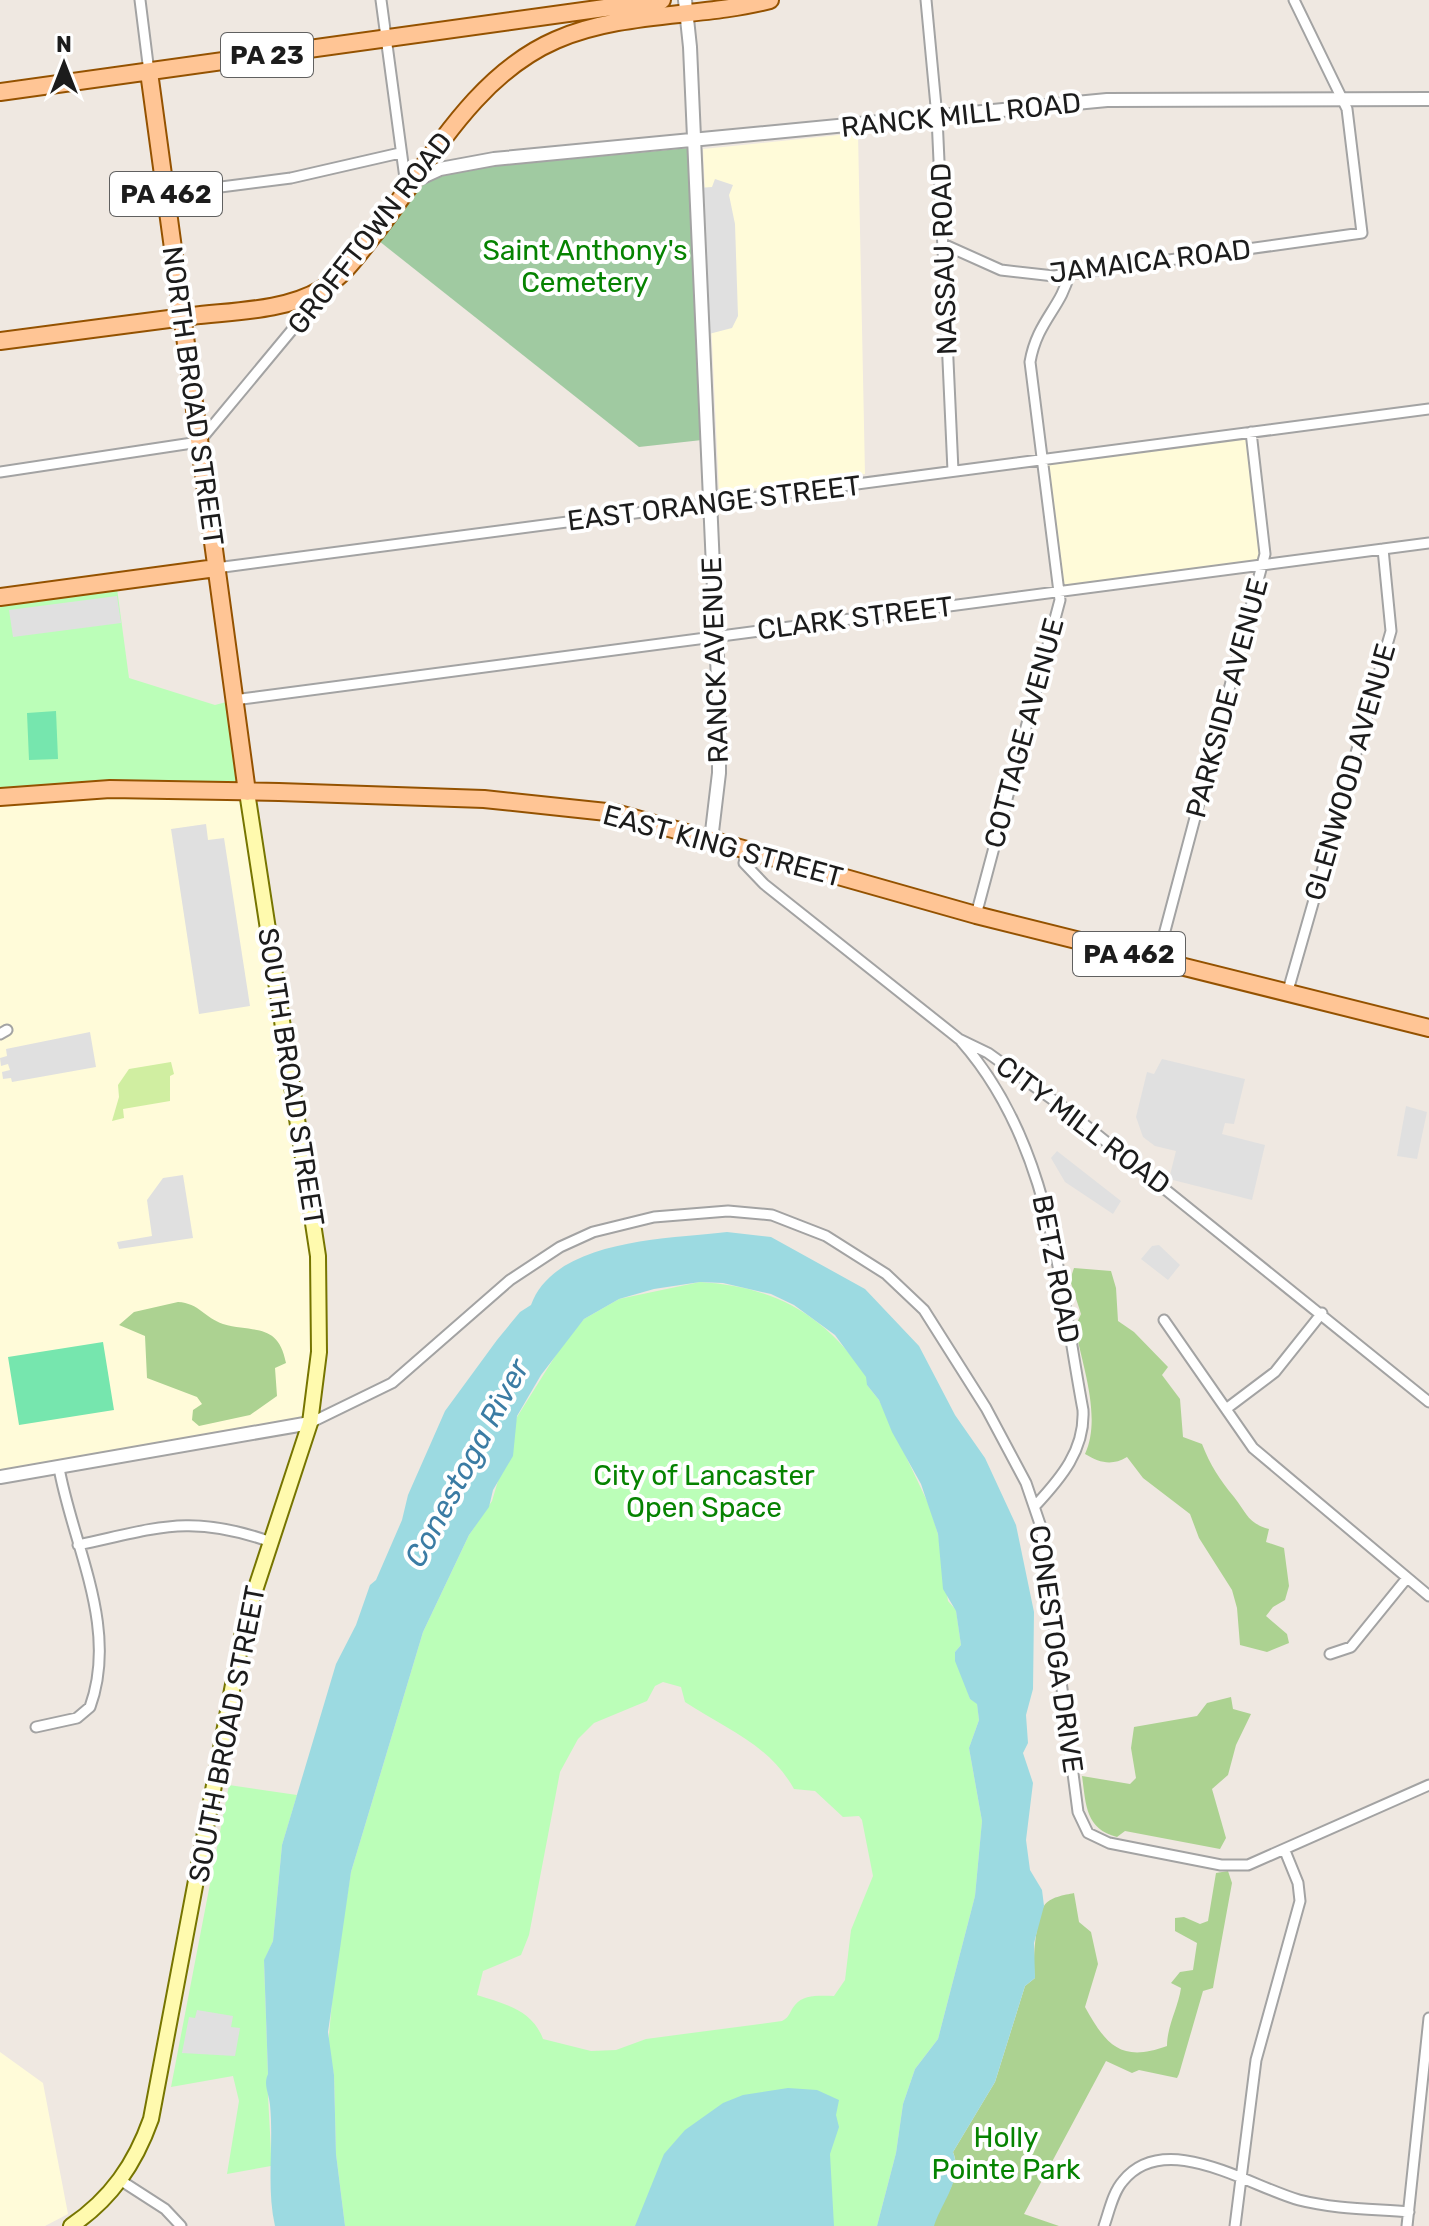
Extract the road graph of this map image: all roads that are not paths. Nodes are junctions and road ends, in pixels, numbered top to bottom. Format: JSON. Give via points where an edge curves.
{"nodes":[{"id":1,"x":140,"y":0,"type":"edge"},
{"id":2,"x":381,"y":0,"type":"edge"},
{"id":3,"x":662,"y":0,"type":"edge"},
{"id":4,"x":770,"y":0,"type":"edge"},
{"id":5,"x":926,"y":0,"type":"edge"},
{"id":6,"x":1294,"y":0,"type":"edge"},
{"id":7,"x":687,"y":7,"type":"edge"},
{"id":8,"x":385,"y":39,"type":"junction"},
{"id":9,"x":149,"y":72,"type":"junction"},
{"id":10,"x":0,"y":92,"type":"edge"},
{"id":11,"x":1343,"y":99,"type":"junction"},
{"id":12,"x":1429,"y":99,"type":"edge"},
{"id":13,"x":937,"y":117,"type":"junction"},
{"id":14,"x":694,"y":142,"type":"junction"},
{"id":15,"x":400,"y":153,"type":"junction"},
{"id":16,"x":479,"y":157,"type":"dead end"},
{"id":17,"x":494,"y":159,"type":"junction"},
{"id":18,"x":416,"y":180,"type":"junction"},
{"id":19,"x":166,"y":194,"type":"junction"},
{"id":20,"x":404,"y":195,"type":"junction"},
{"id":21,"x":943,"y":244,"type":"junction"},
{"id":22,"x":1069,"y":274,"type":"junction"},
{"id":23,"x":329,"y":284,"type":"junction"},
{"id":24,"x":183,"y":317,"type":"junction"},
{"id":25,"x":0,"y":341,"type":"edge"},
{"id":26,"x":1429,"y":409,"type":"edge"},
{"id":27,"x":1251,"y":432,"type":"junction"},
{"id":28,"x":199,"y":442,"type":"junction"},
{"id":29,"x":1041,"y":460,"type":"junction"},
{"id":30,"x":953,"y":471,"type":"junction"},
{"id":31,"x":0,"y":472,"type":"edge"},
{"id":32,"x":710,"y":503,"type":"junction"},
{"id":33,"x":1429,"y":543,"type":"edge"},
{"id":34,"x":1383,"y":549,"type":"junction"},
{"id":35,"x":1263,"y":565,"type":"junction"},
{"id":36,"x":216,"y":568,"type":"junction"},
{"id":37,"x":1059,"y":591,"type":"junction"},
{"id":38,"x":0,"y":597,"type":"edge"},
{"id":39,"x":716,"y":636,"type":"junction"},
{"id":40,"x":234,"y":700,"type":"junction"},
{"id":41,"x":247,"y":792,"type":"junction"},
{"id":42,"x":0,"y":797,"type":"edge"},
{"id":43,"x":711,"y":840,"type":"junction"},
{"id":44,"x":747,"y":850,"type":"junction"},
{"id":45,"x":976,"y":915,"type":"junction"},
{"id":46,"x":1157,"y":961,"type":"junction"},
{"id":47,"x":1287,"y":994,"type":"junction"},
{"id":48,"x":1429,"y":1028,"type":"edge"},
{"id":49,"x":959,"y":1039,"type":"junction"},
{"id":50,"x":1322,"y":1313,"type":"junction"},
{"id":51,"x":1164,"y":1320,"type":"dead end"},
{"id":52,"x":1429,"y":1402,"type":"edge"},
{"id":53,"x":1226,"y":1409,"type":"junction"},
{"id":54,"x":310,"y":1423,"type":"junction"},
{"id":55,"x":59,"y":1468,"type":"junction"},
{"id":56,"x":0,"y":1477,"type":"edge"},
{"id":57,"x":1035,"y":1506,"type":"junction"},
{"id":58,"x":271,"y":1542,"type":"junction"},
{"id":59,"x":78,"y":1545,"type":"junction"},
{"id":60,"x":1407,"y":1578,"type":"junction"},
{"id":61,"x":1429,"y":1596,"type":"edge"},
{"id":62,"x":1330,"y":1654,"type":"dead end"},
{"id":63,"x":36,"y":1727,"type":"dead end"},
{"id":64,"x":1429,"y":1785,"type":"edge"},
{"id":65,"x":1285,"y":1851,"type":"junction"},
{"id":66,"x":1429,"y":2018,"type":"edge"},
{"id":67,"x":1240,"y":2179,"type":"junction"},
{"id":68,"x":120,"y":2180,"type":"junction"},
{"id":69,"x":1409,"y":2212,"type":"junction"},
{"id":70,"x":71,"y":2226,"type":"edge"},
{"id":71,"x":181,"y":2226,"type":"edge"},
{"id":72,"x":1104,"y":2226,"type":"edge"},
{"id":73,"x":1235,"y":2226,"type":"edge"},
{"id":74,"x":1407,"y":2226,"type":"edge"}],
"edges":[{"from":1,"to":9,"type":"street","name":"NORTH BROAD STREET"},
{"from":2,"to":8,"type":"street"},
{"from":3,"to":8,"type":"main road","number":"PA 23"},
{"from":4,"to":7,"type":"main road","name":"GROFFTOWN ROAD"},
{"from":5,"to":13,"type":"street","name":"NASSAU ROAD"},
{"from":6,"to":11,"type":"street"},
{"from":7,"to":14,"type":"street","name":"RANCK AVENUE"},
{"from":7,"to":18,"type":"main road","name":"GROFFTOWN ROAD","via":[[555,40],[520,60],[482,91]]},
{"from":8,"to":9,"type":"main road","number":"PA 23"},
{"from":8,"to":15,"type":"street"},
{"from":9,"to":10,"type":"main road","number":"PA 23"},
{"from":9,"to":19,"type":"main road","name":"NORTH BROAD STREET","number":"PA 462"},
{"from":11,"to":12,"type":"street","name":"RANCK MILL ROAD"},
{"from":11,"to":13,"type":"street","name":"RANCK MILL ROAD","via":[[1107,100]]},
{"from":11,"to":22,"type":"street","name":"JAMAICA ROAD","via":[[1362,233]]},
{"from":13,"to":14,"type":"street","name":"RANCK MILL ROAD"},
{"from":13,"to":21,"type":"street","name":"NASSAU ROAD"},
{"from":14,"to":17,"type":"street","name":"RANCK MILL ROAD"},
{"from":14,"to":32,"type":"street","name":"RANCK AVENUE"},
{"from":15,"to":19,"type":"street","via":[[291,178]]},
{"from":15,"to":20,"type":"street","via":[[407,179]]},
{"from":16,"to":17,"type":"street","name":"RANCK MILL ROAD"},
{"from":17,"to":18,"type":"street","name":"RANCK MILL ROAD","via":[[440,169]]},
{"from":18,"to":20,"type":"main road","name":"GROFFTOWN ROAD"},
{"from":19,"to":24,"type":"main road","name":"NORTH BROAD STREET","number":"PA 462"},
{"from":20,"to":23,"type":"main road","name":"GROFFTOWN ROAD"},
{"from":21,"to":22,"type":"street","name":"JAMAICA ROAD","via":[[1001,270]]},
{"from":21,"to":30,"type":"street","name":"NASSAU ROAD"},
{"from":22,"to":29,"type":"street","name":"COTTAGE AVENUE","via":[[1040,326],[1030,362]]},
{"from":23,"to":24,"type":"main road","via":[[295,301]]},
{"from":23,"to":28,"type":"street","name":"GROFFTOWN ROAD","via":[[318,304]]},
{"from":24,"to":25,"type":"main road"},
{"from":24,"to":28,"type":"main road","name":"NORTH BROAD STREET","number":"PA 462"},
{"from":26,"to":27,"type":"street","name":"EAST ORANGE STREET"},
{"from":27,"to":29,"type":"street","name":"EAST ORANGE STREET"},
{"from":27,"to":35,"type":"street","name":"PARKSIDE AVENUE"},
{"from":28,"to":31,"type":"street"},
{"from":28,"to":36,"type":"main road","name":"NORTH BROAD STREET","number":"PA 462"},
{"from":29,"to":30,"type":"street","name":"EAST ORANGE STREET"},
{"from":29,"to":37,"type":"street","name":"COTTAGE AVENUE"},
{"from":30,"to":32,"type":"street","name":"EAST ORANGE STREET"},
{"from":32,"to":36,"type":"street","name":"EAST ORANGE STREET"},
{"from":32,"to":39,"type":"street","name":"RANCK AVENUE"},
{"from":33,"to":34,"type":"street","name":"CLARK STREET"},
{"from":34,"to":35,"type":"street","name":"CLARK STREET"},
{"from":34,"to":47,"type":"street","name":"GLENWOOD AVENUE","via":[[1391,631]]},
{"from":35,"to":37,"type":"street","name":"CLARK STREET"},
{"from":35,"to":46,"type":"street","name":"PARKSIDE AVENUE"},
{"from":36,"to":38,"type":"main road","name":"EAST ORANGE STREET"},
{"from":36,"to":40,"type":"main road","name":"NORTH BROAD STREET","number":"PA 462"},
{"from":37,"to":39,"type":"street","name":"CLARK STREET"},
{"from":37,"to":45,"type":"street","name":"COTTAGE AVENUE"},
{"from":39,"to":40,"type":"street","name":"CLARK STREET"},
{"from":39,"to":43,"type":"street","name":"RANCK AVENUE","via":[[720,749]]},
{"from":40,"to":41,"type":"main road","name":"NORTH BROAD STREET","number":"PA 462"},
{"from":41,"to":42,"type":"main road","name":"EAST KING STREET","number":"PA 462","via":[[110,789]]},
{"from":41,"to":43,"type":"main road","name":"EAST KING STREET","number":"PA 462","via":[[555,805],[623,815]]},
{"from":41,"to":54,"type":"main road","name":"SOUTH BROAD STREET","via":[[318,1256],[320,1329]]},
{"from":43,"to":44,"type":"main road","name":"EAST KING STREET","number":"PA 462"},
{"from":44,"to":45,"type":"main road","name":"EAST KING STREET","number":"PA 462"},
{"from":44,"to":49,"type":"street","name":"CITY MILL ROAD","via":[[744,863],[764,884]]},
{"from":45,"to":46,"type":"main road","name":"EAST KING STREET","number":"PA 462"},
{"from":46,"to":47,"type":"main road","name":"EAST KING STREET","number":"PA 462"},
{"from":47,"to":48,"type":"main road","name":"EAST KING STREET","number":"PA 462"},
{"from":49,"to":50,"type":"street","name":"CITY MILL ROAD","via":[[988,1053],[1063,1107]]},
{"from":49,"to":57,"type":"street","name":"BETZ ROAD","via":[[1007,1102],[1032,1159],[1083,1410],[1077,1449],[1057,1483]]},
{"from":50,"to":52,"type":"street","name":"CITY MILL ROAD"},
{"from":50,"to":53,"type":"street","via":[[1275,1372]]},
{"from":51,"to":53,"type":"street"},
{"from":53,"to":60,"type":"street","via":[[1253,1448]]},
{"from":54,"to":55,"type":"street"},
{"from":54,"to":57,"type":"street","name":"CONESTOGA DRIVE","via":[[392,1383],[510,1280],[580,1237],[654,1217],[755,1212],[826,1236],[904,1288],[959,1361]]},
{"from":54,"to":58,"type":"main road","name":"SOUTH BROAD STREET"},
{"from":55,"to":56,"type":"street"},
{"from":55,"to":59,"type":"street"},
{"from":57,"to":65,"type":"street","name":"CONESTOGA DRIVE","via":[[1084,1828],[1109,1843],[1221,1865],[1248,1865]]},
{"from":58,"to":59,"type":"street","via":[[193,1523]]},
{"from":58,"to":68,"type":"main road","name":"SOUTH BROAD STREET","via":[[241,1639],[155,2102],[144,2139]]},
{"from":59,"to":63,"type":"street","via":[[94,1597],[99,1654],[93,1699],[77,1718]]},
{"from":60,"to":61,"type":"street"},
{"from":60,"to":62,"type":"street","via":[[1351,1647]]},
{"from":64,"to":65,"type":"street","name":"CONESTOGA DRIVE"},
{"from":65,"to":67,"type":"street","via":[[1300,1901],[1256,2060]]},
{"from":66,"to":69,"type":"street"},
{"from":67,"to":69,"type":"street","via":[[1316,2203]]},
{"from":67,"to":72,"type":"street","via":[[1183,2158],[1158,2159],[1123,2180]]},
{"from":67,"to":73,"type":"street"},
{"from":68,"to":70,"type":"main road","name":"SOUTH BROAD STREET"},
{"from":68,"to":71,"type":"street"},
{"from":69,"to":74,"type":"street"}]}
